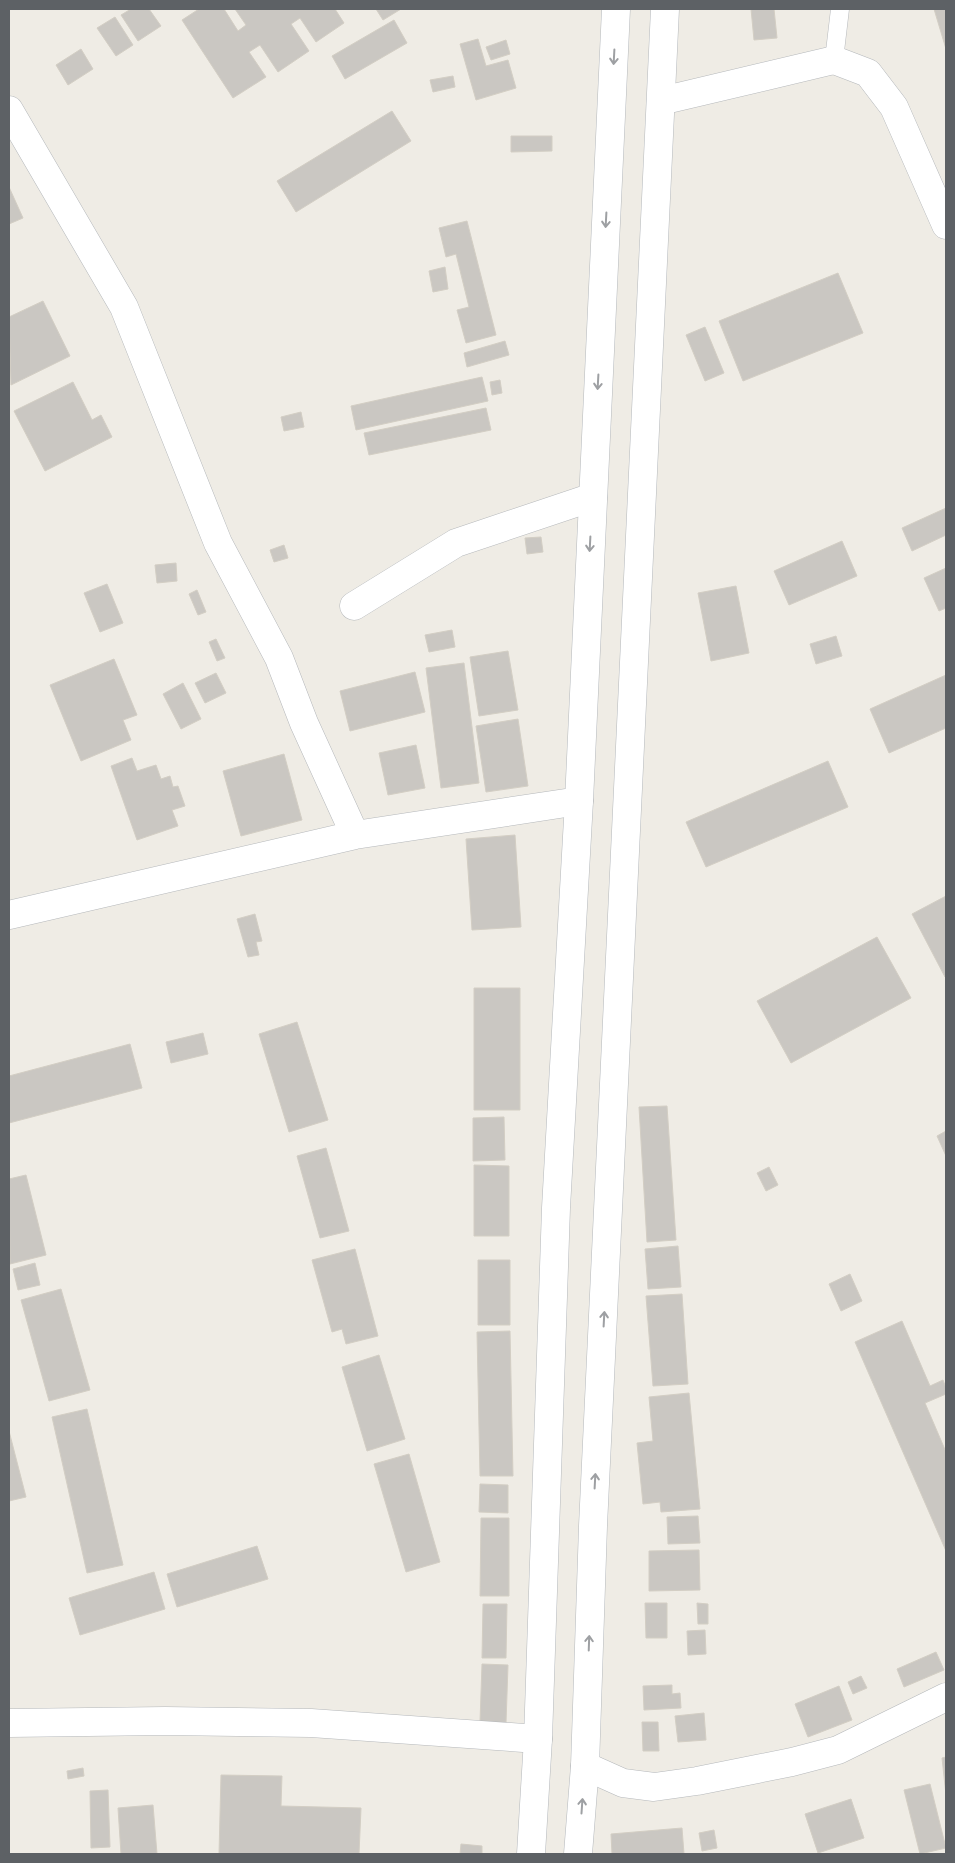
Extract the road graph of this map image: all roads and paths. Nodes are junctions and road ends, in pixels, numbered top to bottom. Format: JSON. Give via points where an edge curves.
{"nodes":[{"id":1,"x":616,"y":9,"type":"edge"},
{"id":2,"x":665,"y":9,"type":"edge"},
{"id":3,"x":840,"y":9,"type":"edge"},
{"id":4,"x":834,"y":60,"type":"junction"},
{"id":5,"x":661,"y":101,"type":"junction"},
{"id":6,"x":9,"y":110,"type":"edge"},
{"id":7,"x":946,"y":224,"type":"edge"},
{"id":8,"x":593,"y":497,"type":"junction"},
{"id":9,"x":354,"y":606,"type":"dead end"},
{"id":10,"x":579,"y":801,"type":"junction"},
{"id":11,"x":355,"y":836,"type":"junction"},
{"id":12,"x":9,"y":915,"type":"edge"},
{"id":13,"x":946,"y":1697,"type":"edge"},
{"id":14,"x":9,"y":1723,"type":"edge"},
{"id":15,"x":538,"y":1739,"type":"junction"},
{"id":16,"x":584,"y":1766,"type":"junction"},
{"id":17,"x":531,"y":1854,"type":"edge"},
{"id":18,"x":578,"y":1854,"type":"edge"}],
"edges":[{"from":1,"to":8,"type":"main road","one_way":true},
{"from":2,"to":5,"type":"main road"},
{"from":3,"to":4,"type":"lane"},
{"from":4,"to":5,"type":"main road"},
{"from":4,"to":7,"type":"main road","via":[[868,73],[894,107]]},
{"from":16,"to":5,"type":"main road","one_way":true},
{"from":6,"to":11,"type":"main road","via":[[124,307],[218,542],[279,658],[304,723]]},
{"from":8,"to":9,"type":"main road","via":[[456,544]]},
{"from":8,"to":10,"type":"main road","one_way":true},
{"from":10,"to":11,"type":"main road"},
{"from":10,"to":15,"type":"main road","via":[[556,1208]]},
{"from":11,"to":12,"type":"main road"},
{"from":13,"to":16,"type":"main road","via":[[838,1750],[697,1781],[654,1787],[623,1782]]},
{"from":14,"to":15,"type":"main road","via":[[311,1723]]},
{"from":15,"to":17,"type":"main road"},
{"from":18,"to":16,"type":"main road","one_way":true}]}
